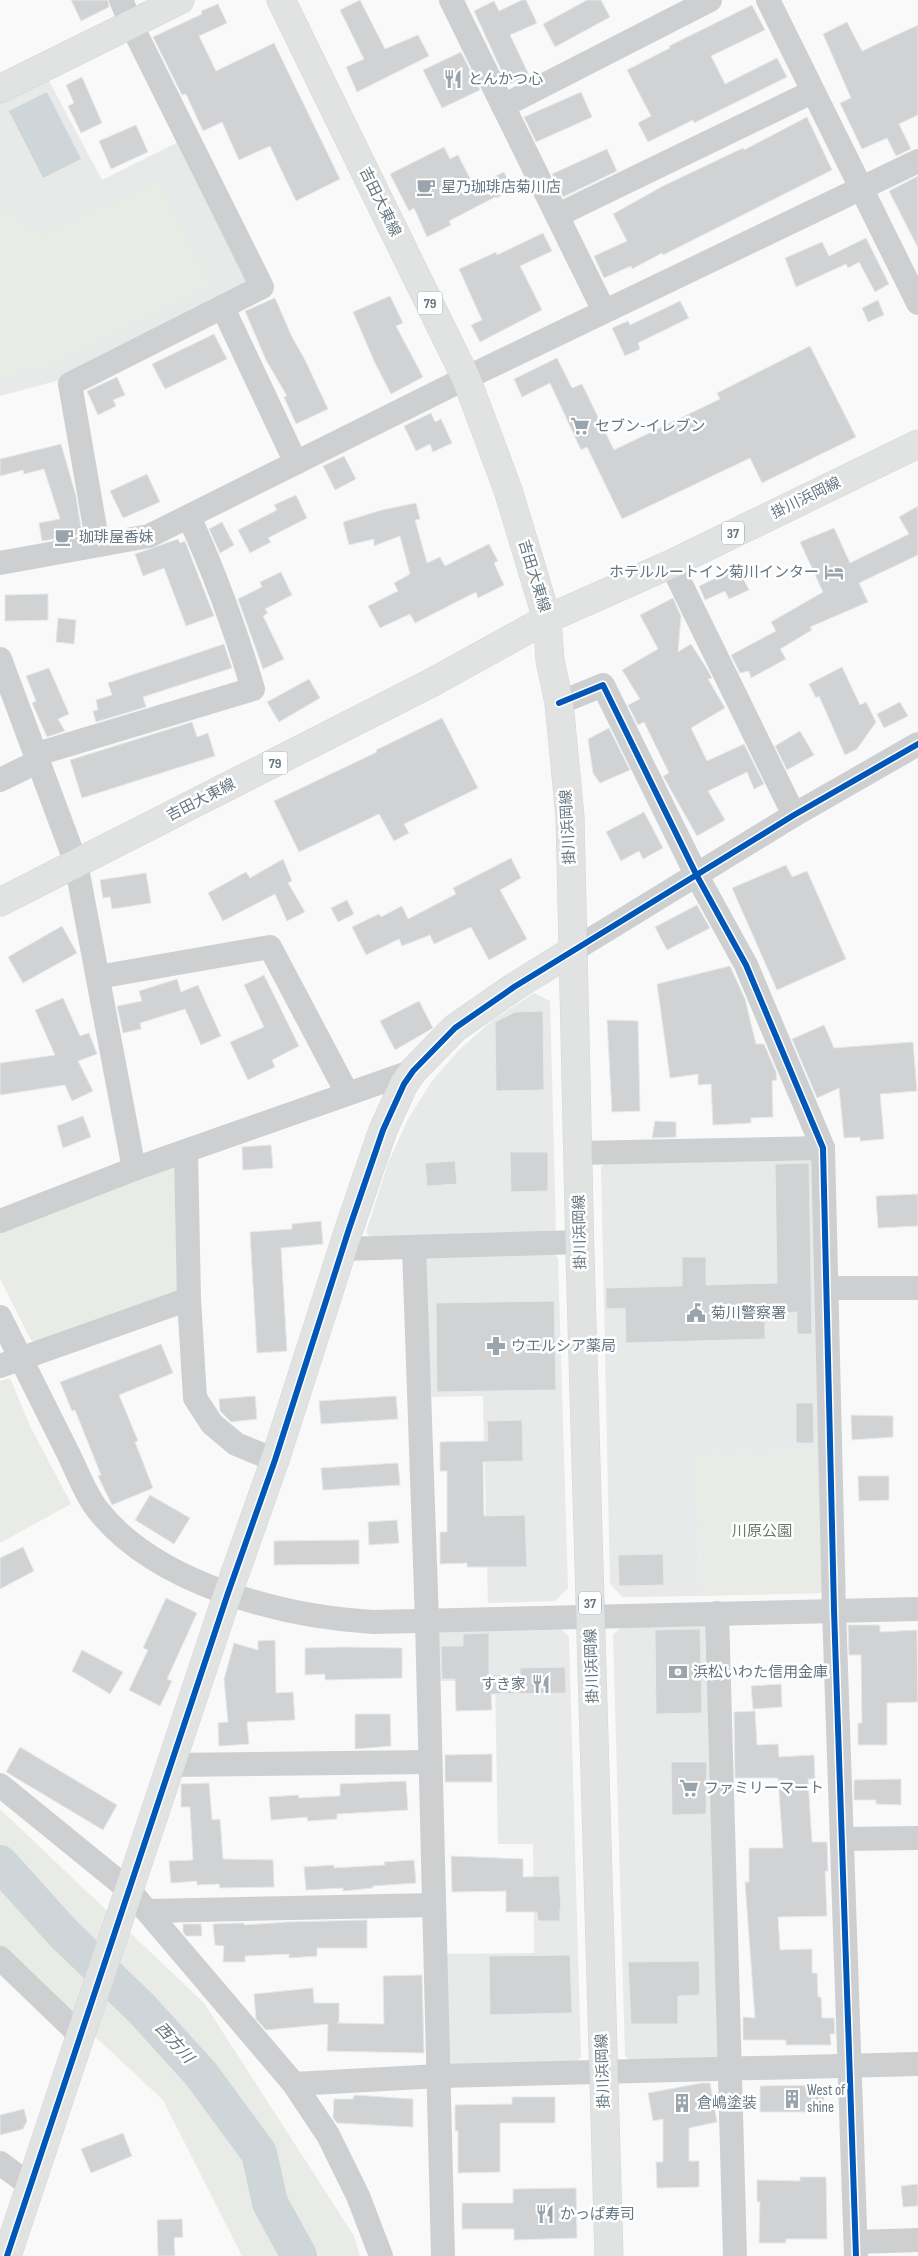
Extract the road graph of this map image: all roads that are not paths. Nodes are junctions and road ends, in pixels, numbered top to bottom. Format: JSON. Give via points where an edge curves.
{"nodes":[{"id":1,"x":180,"y":0,"type":"edge"},
{"id":2,"x":281,"y":0,"type":"edge"},
{"id":3,"x":710,"y":0,"type":"edge"},
{"id":4,"x":768,"y":0,"type":"edge"},
{"id":5,"x":456,"y":2,"type":"edge"},
{"id":6,"x":126,"y":12,"type":"edge"},
{"id":7,"x":0,"y":89,"type":"edge"},
{"id":8,"x":812,"y":92,"type":"junction"},
{"id":9,"x":503,"y":106,"type":"junction"},
{"id":10,"x":918,"y":160,"type":"edge"},
{"id":11,"x":862,"y":188,"type":"junction"},
{"id":12,"x":558,"y":215,"type":"junction"},
{"id":13,"x":915,"y":291,"type":"edge"},
{"id":14,"x":223,"y":308,"type":"junction"},
{"id":15,"x":604,"y":311,"type":"junction"},
{"id":16,"x":466,"y":378,"type":"junction"},
{"id":17,"x":918,"y":444,"type":"edge"},
{"id":18,"x":296,"y":463,"type":"junction"},
{"id":19,"x":189,"y":517,"type":"junction"},
{"id":20,"x":98,"y":545,"type":"junction"},
{"id":21,"x":0,"y":563,"type":"edge"},
{"id":22,"x":671,"y":564,"type":"junction"},
{"id":23,"x":547,"y":619,"type":"junction"},
{"id":24,"x":0,"y":660,"type":"edge"},
{"id":25,"x":559,"y":703,"type":"junction"},
{"id":26,"x":918,"y":744,"type":"edge"},
{"id":27,"x":38,"y":758,"type":"junction"},
{"id":28,"x":0,"y":780,"type":"edge"},
{"id":29,"x":794,"y":815,"type":"junction"},
{"id":30,"x":76,"y":863,"type":"junction"},
{"id":31,"x":697,"y":876,"type":"junction"},
{"id":32,"x":0,"y":902,"type":"edge"},
{"id":33,"x":572,"y":951,"type":"junction"},
{"id":34,"x":98,"y":977,"type":"junction"},
{"id":35,"x":413,"y":1071,"type":"junction"},
{"id":36,"x":347,"y":1093,"type":"junction"},
{"id":37,"x":823,"y":1148,"type":"junction"},
{"id":38,"x":186,"y":1152,"type":"junction"},
{"id":39,"x":578,"y":1153,"type":"junction"},
{"id":40,"x":134,"y":1170,"type":"junction"},
{"id":41,"x":0,"y":1222,"type":"edge"},
{"id":42,"x":580,"y":1242,"type":"junction"},
{"id":43,"x":414,"y":1248,"type":"junction"},
{"id":44,"x":343,"y":1249,"type":"junction"},
{"id":45,"x":827,"y":1288,"type":"junction"},
{"id":46,"x":918,"y":1288,"type":"edge"},
{"id":47,"x":189,"y":1299,"type":"junction"},
{"id":48,"x":0,"y":1317,"type":"edge"},
{"id":49,"x":11,"y":1363,"type":"edge"},
{"id":50,"x":275,"y":1460,"type":"junction"},
{"id":51,"x":228,"y":1592,"type":"junction"},
{"id":52,"x":918,"y":1609,"type":"edge"},
{"id":53,"x":834,"y":1610,"type":"junction"},
{"id":54,"x":717,"y":1613,"type":"junction"},
{"id":55,"x":590,"y":1616,"type":"junction"},
{"id":56,"x":427,"y":1621,"type":"junction"},
{"id":57,"x":430,"y":1762,"type":"junction"},
{"id":58,"x":170,"y":1765,"type":"junction"},
{"id":59,"x":0,"y":1785,"type":"edge"},
{"id":60,"x":918,"y":1838,"type":"edge"},
{"id":61,"x":842,"y":1839,"type":"junction"},
{"id":62,"x":133,"y":1903,"type":"junction"},
{"id":63,"x":434,"y":1905,"type":"junction"},
{"id":64,"x":0,"y":1958,"type":"edge"},
{"id":65,"x":84,"y":2030,"type":"junction"},
{"id":66,"x":918,"y":2064,"type":"edge"},
{"id":67,"x":850,"y":2065,"type":"junction"},
{"id":68,"x":729,"y":2067,"type":"junction"},
{"id":69,"x":603,"y":2071,"type":"junction"},
{"id":70,"x":439,"y":2076,"type":"junction"},
{"id":71,"x":294,"y":2084,"type":"junction"},
{"id":72,"x":0,"y":2163,"type":"edge"},
{"id":73,"x":31,"y":2186,"type":"junction"},
{"id":74,"x":918,"y":2240,"type":"edge"},
{"id":75,"x":856,"y":2249,"type":"edge"},
{"id":76,"x":7,"y":2256,"type":"edge"},
{"id":77,"x":381,"y":2256,"type":"edge"},
{"id":78,"x":443,"y":2256,"type":"edge"},
{"id":79,"x":610,"y":2256,"type":"edge"},
{"id":80,"x":735,"y":2256,"type":"edge"}],
"edges":[{"from":1,"to":6,"type":"main road"},
{"from":2,"to":16,"type":"main road","name":"吉田大東線","number":"79"},
{"from":3,"to":9,"type":"street"},
{"from":4,"to":8,"type":"street"},
{"from":5,"to":9,"type":"street"},
{"from":6,"to":7,"type":"main road"},
{"from":6,"to":14,"type":"street","via":[[262,287]]},
{"from":8,"to":11,"type":"street"},
{"from":8,"to":12,"type":"street"},
{"from":9,"to":12,"type":"street"},
{"from":10,"to":11,"type":"street"},
{"from":11,"to":13,"type":"street"},
{"from":11,"to":15,"type":"street"},
{"from":12,"to":15,"type":"street"},
{"from":14,"to":18,"type":"street"},
{"from":14,"to":20,"type":"street","via":[[70,384]]},
{"from":15,"to":16,"type":"street"},
{"from":16,"to":18,"type":"street"},
{"from":16,"to":23,"type":"main road","name":"吉田大東線","number":"79","via":[[508,490]]},
{"from":17,"to":22,"type":"main road","name":"掛川浜岡線","number":"37"},
{"from":18,"to":19,"type":"street"},
{"from":19,"to":20,"type":"street","via":[[149,536]]},
{"from":19,"to":27,"type":"street","via":[[215,575],[253,688]]},
{"from":20,"to":21,"type":"street"},
{"from":22,"to":23,"type":"main road","name":"掛川浜岡線","number":"37"},
{"from":22,"to":29,"type":"street"},
{"from":23,"to":25,"type":"main road","name":"掛川浜岡線","number":"37","via":[[550,660]]},
{"from":23,"to":30,"type":"main road","name":"吉田大東線","number":"79","via":[[431,683]]},
{"from":24,"to":27,"type":"street"},
{"from":25,"to":31,"type":"street","via":[[603,685]]},
{"from":25,"to":33,"type":"main road","name":"掛川浜岡線","number":"37","via":[[570,817]]},
{"from":26,"to":29,"type":"street"},
{"from":27,"to":28,"type":"street"},
{"from":27,"to":30,"type":"street"},
{"from":29,"to":31,"type":"street"},
{"from":30,"to":32,"type":"main road","name":"吉田大東線","number":"79"},
{"from":30,"to":34,"type":"street"},
{"from":31,"to":33,"type":"street"},
{"from":31,"to":37,"type":"street","via":[[746,965]]},
{"from":33,"to":35,"type":"main road","via":[[455,1028]]},
{"from":33,"to":39,"type":"main road","name":"掛川浜岡線","number":"37"},
{"from":34,"to":36,"type":"street","via":[[270,947]]},
{"from":34,"to":40,"type":"street"},
{"from":35,"to":36,"type":"street"},
{"from":35,"to":44,"type":"main road","via":[[383,1130]]},
{"from":36,"to":38,"type":"street"},
{"from":37,"to":39,"type":"street"},
{"from":37,"to":45,"type":"street"},
{"from":38,"to":40,"type":"street"},
{"from":38,"to":47,"type":"street"},
{"from":39,"to":42,"type":"main road","name":"掛川浜岡線","number":"37"},
{"from":40,"to":41,"type":"street"},
{"from":42,"to":43,"type":"street"},
{"from":42,"to":55,"type":"main road","name":"掛川浜岡線","number":"37"},
{"from":43,"to":44,"type":"street"},
{"from":43,"to":56,"type":"street"},
{"from":44,"to":50,"type":"main road"},
{"from":45,"to":46,"type":"street"},
{"from":45,"to":53,"type":"street"},
{"from":47,"to":49,"type":"street"},
{"from":47,"to":50,"type":"street","via":[[195,1398],[212,1424],[236,1444]]},
{"from":48,"to":49,"type":"street"},
{"from":49,"to":51,"type":"street","via":[[97,1509],[122,1535],[175,1573]]},
{"from":50,"to":51,"type":"main road"},
{"from":51,"to":56,"type":"street","via":[[287,1610],[346,1620]]},
{"from":51,"to":58,"type":"main road"},
{"from":52,"to":53,"type":"street"},
{"from":53,"to":54,"type":"street"},
{"from":53,"to":61,"type":"street"},
{"from":54,"to":55,"type":"street"},
{"from":54,"to":68,"type":"street"},
{"from":55,"to":56,"type":"street"},
{"from":55,"to":69,"type":"main road","name":"掛川浜岡線","number":"37"},
{"from":56,"to":57,"type":"street"},
{"from":57,"to":58,"type":"street"},
{"from":57,"to":63,"type":"street"},
{"from":58,"to":62,"type":"main road"},
{"from":59,"to":62,"type":"street"},
{"from":60,"to":61,"type":"street"},
{"from":61,"to":67,"type":"street"},
{"from":62,"to":63,"type":"street"},
{"from":62,"to":65,"type":"main road"},
{"from":62,"to":71,"type":"street"},
{"from":63,"to":70,"type":"street"},
{"from":64,"to":65,"type":"street"},
{"from":65,"to":73,"type":"main road"},
{"from":66,"to":67,"type":"street"},
{"from":67,"to":68,"type":"street"},
{"from":67,"to":75,"type":"street"},
{"from":68,"to":69,"type":"street"},
{"from":68,"to":80,"type":"street"},
{"from":69,"to":70,"type":"street"},
{"from":69,"to":79,"type":"main road","name":"掛川浜岡線","number":"37"},
{"from":70,"to":71,"type":"street"},
{"from":70,"to":78,"type":"street"},
{"from":71,"to":77,"type":"street","via":[[328,2135],[358,2196]]},
{"from":72,"to":73,"type":"street"},
{"from":73,"to":76,"type":"main road"},
{"from":74,"to":75,"type":"street"}]}
